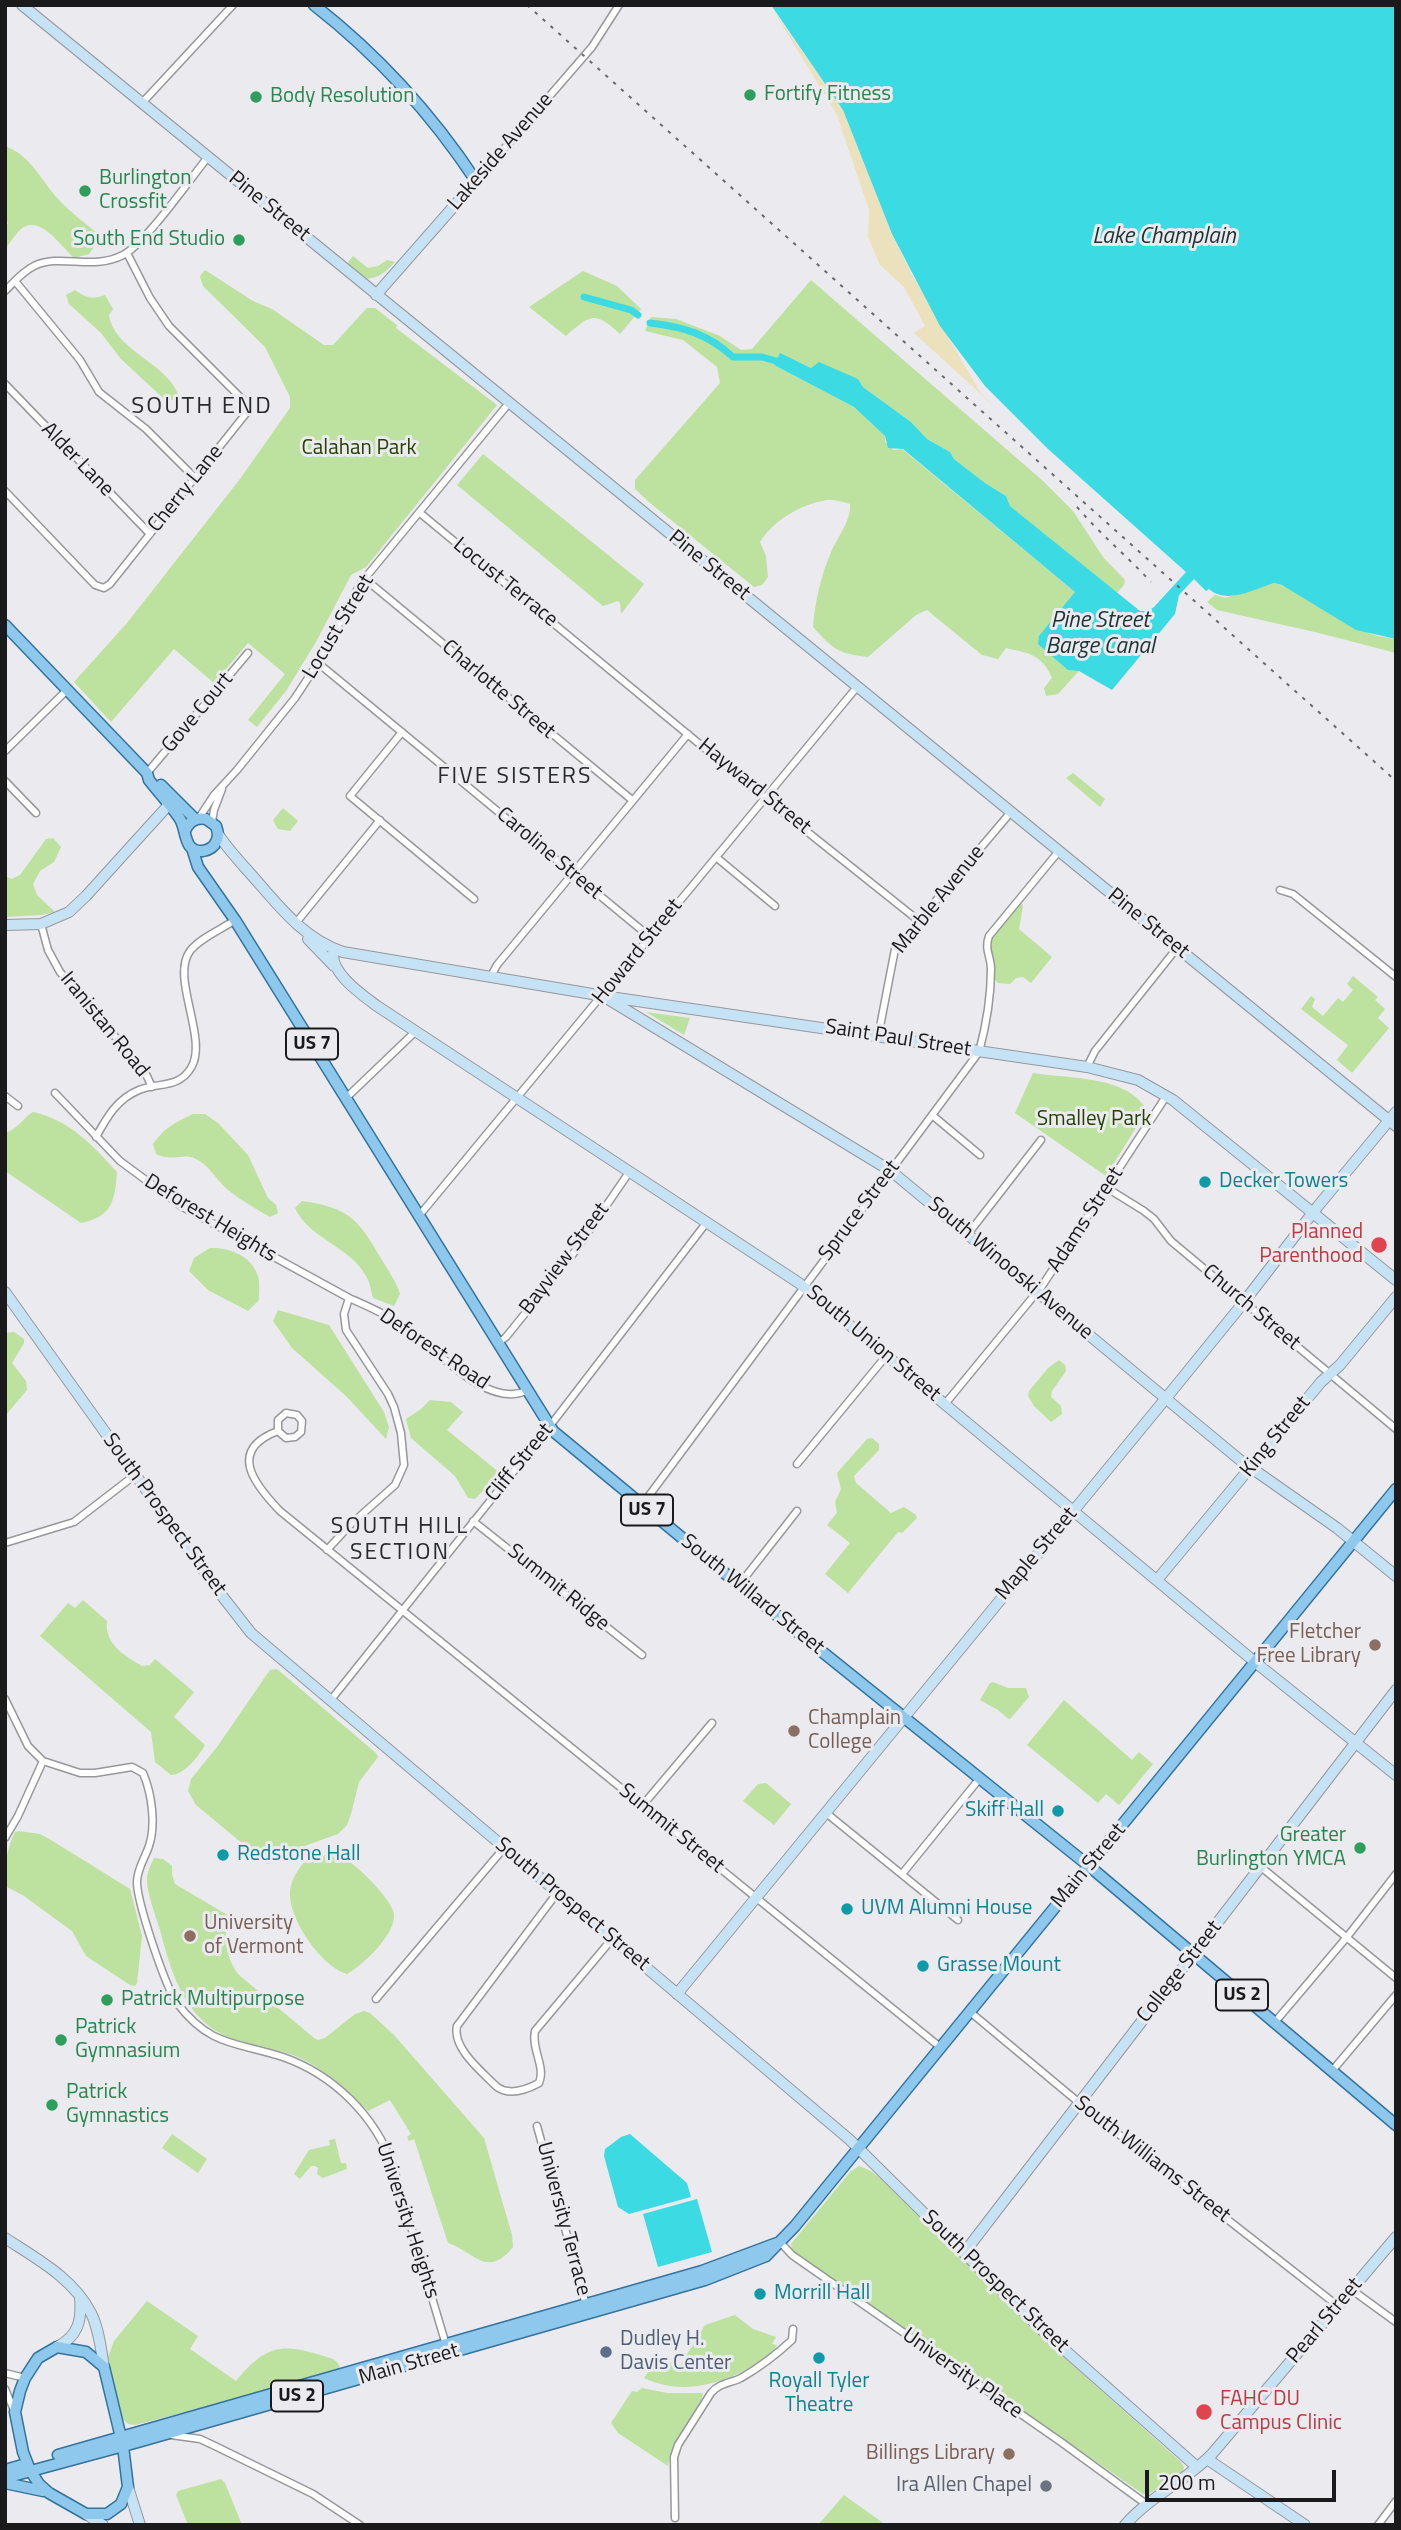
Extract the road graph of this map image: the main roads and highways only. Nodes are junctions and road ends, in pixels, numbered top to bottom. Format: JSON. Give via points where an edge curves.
{"nodes":[{"id":1,"x":22,"y":5,"type":"edge"},
{"id":2,"x":314,"y":5,"type":"edge"},
{"id":3,"x":476,"y":181,"type":"joint"},
{"id":4,"x":376,"y":295,"type":"junction"},
{"id":5,"x":5,"y":625,"type":"edge"},
{"id":6,"x":171,"y":802,"type":"junction"},
{"id":7,"x":177,"y":815,"type":"junction"},
{"id":8,"x":197,"y":819,"type":"junction"},
{"id":9,"x":154,"y":823,"type":"junction"},
{"id":10,"x":185,"y":831,"type":"junction"},
{"id":11,"x":218,"y":834,"type":"junction"},
{"id":12,"x":192,"y":848,"type":"junction"},
{"id":13,"x":209,"y":849,"type":"junction"},
{"id":14,"x":232,"y":854,"type":"junction"},
{"id":15,"x":204,"y":873,"type":"junction"},
{"id":16,"x":5,"y":925,"type":"edge"},
{"id":17,"x":297,"y":926,"type":"junction"},
{"id":18,"x":334,"y":949,"type":"junction"},
{"id":19,"x":337,"y":968,"type":"junction"},
{"id":20,"x":602,"y":996,"type":"junction"},
{"id":21,"x":1393,"y":1120,"type":"edge"},
{"id":22,"x":1312,"y":1212,"type":"junction"},
{"id":23,"x":1396,"y":1280,"type":"edge"},
{"id":24,"x":6,"y":1294,"type":"edge"},
{"id":25,"x":1396,"y":1297,"type":"edge"},
{"id":26,"x":1167,"y":1398,"type":"junction"},
{"id":27,"x":1251,"y":1468,"type":"junction"},
{"id":28,"x":1396,"y":1489,"type":"edge"},
{"id":29,"x":1073,"y":1511,"type":"junction"},
{"id":30,"x":1353,"y":1541,"type":"junction"},
{"id":31,"x":1396,"y":1576,"type":"edge"},
{"id":32,"x":1157,"y":1580,"type":"junction"},
{"id":33,"x":1255,"y":1662,"type":"junction"},
{"id":34,"x":1396,"y":1690,"type":"edge"},
{"id":35,"x":903,"y":1716,"type":"junction"},
{"id":36,"x":1357,"y":1743,"type":"junction"},
{"id":37,"x":1396,"y":1775,"type":"edge"},
{"id":38,"x":1089,"y":1866,"type":"junction"},
{"id":39,"x":1194,"y":1955,"type":"junction"},
{"id":40,"x":677,"y":1994,"type":"junction"},
{"id":41,"x":1396,"y":2124,"type":"edge"},
{"id":42,"x":858,"y":2148,"type":"junction"},
{"id":43,"x":5,"y":2238,"type":"edge"},
{"id":44,"x":1396,"y":2238,"type":"edge"},
{"id":45,"x":964,"y":2253,"type":"junction"},
{"id":46,"x":79,"y":2294,"type":"junction"},
{"id":47,"x":57,"y":2347,"type":"junction"},
{"id":48,"x":447,"y":2349,"type":"junction"},
{"id":49,"x":104,"y":2367,"type":"junction"},
{"id":50,"x":122,"y":2442,"type":"junction"},
{"id":51,"x":1207,"y":2459,"type":"junction"},
{"id":52,"x":28,"y":2467,"type":"junction"},
{"id":53,"x":1197,"y":2467,"type":"junction"},
{"id":54,"x":5,"y":2470,"type":"edge"},
{"id":55,"x":5,"y":2480,"type":"edge"},
{"id":56,"x":128,"y":2487,"type":"junction"},
{"id":57,"x":49,"y":2493,"type":"junction"},
{"id":58,"x":86,"y":2514,"type":"junction"},
{"id":59,"x":103,"y":2525,"type":"edge"},
{"id":60,"x":140,"y":2525,"type":"edge"},
{"id":61,"x":1125,"y":2525,"type":"edge"},
{"id":62,"x":1305,"y":2525,"type":"edge"}],
"edges":[{"from":1,"to":4,"type":"main road","name":"Pine Street"},
{"from":2,"to":3,"type":"main road","via":[[388,69]]},
{"from":3,"to":4,"type":"main road","name":"Lakeside Avenue"},
{"from":4,"to":21,"type":"main road","name":"Pine Street"},
{"from":5,"to":6,"type":"main road"},
{"from":6,"to":7,"type":"main road"},
{"from":6,"to":8,"type":"main road"},
{"from":6,"to":9,"type":"main road"},
{"from":7,"to":9,"type":"main road"},
{"from":7,"to":10,"type":"main road"},
{"from":8,"to":10,"type":"main road"},
{"from":8,"to":11,"type":"main road","via":[[212,822]]},
{"from":9,"to":16,"type":"main road","via":[[62,916],[41,924]]},
{"from":10,"to":12,"type":"main road"},
{"from":11,"to":13,"type":"main road"},
{"from":11,"to":14,"type":"main road","name":"South Union Street"},
{"from":12,"to":13,"type":"main road"},
{"from":12,"to":15,"type":"main road","name":"South Willard Street","number":"US 7"},
{"from":13,"to":14,"type":"main road"},
{"from":13,"to":15,"type":"main road"},
{"from":14,"to":17,"type":"main road","name":"South Union Street"},
{"from":15,"to":35,"type":"main road","name":"South Willard Street","number":"US 7","via":[[549,1427]]},
{"from":17,"to":18,"type":"main road","name":"Saint Paul Street"},
{"from":17,"to":19,"type":"main road","name":"South Union Street"},
{"from":18,"to":19,"type":"main road"},
{"from":18,"to":20,"type":"main road","name":"Saint Paul Street"},
{"from":19,"to":29,"type":"main road","name":"South Union Street","via":[[369,1000],[804,1286]]},
{"from":20,"to":22,"type":"main road","name":"Saint Paul Street","via":[[1127,1076],[1167,1096]]},
{"from":20,"to":26,"type":"main road","name":"South Winooski Avenue","via":[[891,1171]]},
{"from":21,"to":22,"type":"main road","name":"Maple Street"},
{"from":22,"to":23,"type":"main road","name":"Saint Paul Street"},
{"from":22,"to":26,"type":"main road","name":"Maple Street"},
{"from":24,"to":40,"type":"main road","name":"South Prospect Street","via":[[246,1628]]},
{"from":25,"to":27,"type":"main road","name":"King Street"},
{"from":26,"to":27,"type":"main road","name":"South Winooski Avenue"},
{"from":26,"to":29,"type":"main road","name":"Maple Street"},
{"from":27,"to":30,"type":"main road","name":"South Winooski Avenue"},
{"from":27,"to":32,"type":"main road","name":"King Street"},
{"from":28,"to":30,"type":"main road","name":"Main Street"},
{"from":29,"to":32,"type":"main road","name":"South Union Street"},
{"from":29,"to":35,"type":"main road","name":"Maple Street"},
{"from":30,"to":31,"type":"main road","name":"South Winooski Avenue"},
{"from":30,"to":33,"type":"main road","name":"Main Street"},
{"from":32,"to":33,"type":"main road","name":"South Union Street"},
{"from":33,"to":36,"type":"main road","name":"South Union Street"},
{"from":33,"to":38,"type":"main road","name":"Main Street"},
{"from":34,"to":36,"type":"main road","name":"College Street"},
{"from":35,"to":38,"type":"main road","name":"South Willard Street","number":"US 7"},
{"from":35,"to":40,"type":"main road","name":"Maple Street"},
{"from":36,"to":37,"type":"main road","name":"South Union Street"},
{"from":36,"to":39,"type":"main road","name":"College Street"},
{"from":38,"to":39,"type":"main road","name":"South Willard Street","number":"US 2"},
{"from":38,"to":42,"type":"main road","name":"Main Street","number":"US 2"},
{"from":39,"to":41,"type":"main road","name":"South Willard Street","number":"US 2"},
{"from":39,"to":45,"type":"main road","name":"College Street"},
{"from":40,"to":42,"type":"main road","name":"South Prospect Street"},
{"from":42,"to":45,"type":"main road","name":"South Prospect Street"},
{"from":42,"to":48,"type":"main road","name":"Main Street","number":"US 2","via":[[780,2242],[588,2309]]},
{"from":43,"to":46,"type":"main road"},
{"from":44,"to":51,"type":"main road","name":"Pearl Street"},
{"from":45,"to":53,"type":"main road","name":"South Prospect Street","via":[[1080,2366]]},
{"from":46,"to":47,"type":"main road","via":[[78,2328]]},
{"from":46,"to":49,"type":"main road","via":[[92,2315]]},
{"from":47,"to":49,"type":"main road","via":[[86,2352]]},
{"from":47,"to":52,"type":"main road","via":[[38,2358],[25,2378],[15,2412]]},
{"from":48,"to":50,"type":"main road","name":"Main Street","number":"US 2"},
{"from":48,"to":50,"type":"main road","name":"Main Street","number":"US 2","via":[[164,2434]]},
{"from":49,"to":50,"type":"main road"},
{"from":50,"to":52,"type":"main road","name":"Main Street","number":"US 2"},
{"from":50,"to":56,"type":"main road"},
{"from":51,"to":53,"type":"main road","name":"Pearl Street"},
{"from":51,"to":62,"type":"main road"},
{"from":52,"to":54,"type":"main road","number":"US 2"},
{"from":52,"to":55,"type":"main road","number":"US 2"},
{"from":52,"to":57,"type":"main road"},
{"from":53,"to":61,"type":"main road","name":"Pearl Street"},
{"from":55,"to":57,"type":"main road"},
{"from":56,"to":58,"type":"main road","via":[[115,2510],[99,2516]]},
{"from":56,"to":60,"type":"main road"},
{"from":57,"to":58,"type":"main road"},
{"from":58,"to":59,"type":"main road"}]}
